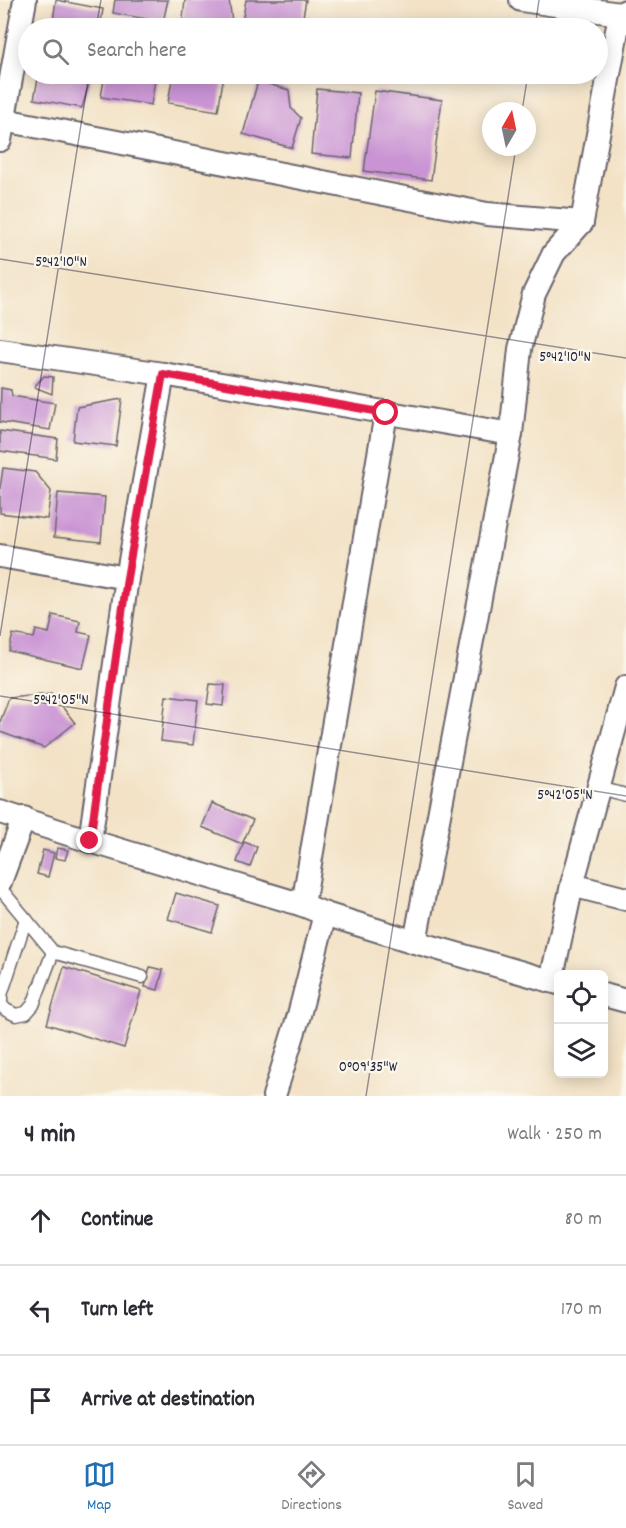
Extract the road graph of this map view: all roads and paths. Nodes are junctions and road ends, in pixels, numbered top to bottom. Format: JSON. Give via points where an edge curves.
{"nodes":[{"id":1,"x":25,"y":0,"type":"edge"},
{"id":2,"x":521,"y":0,"type":"edge"},
{"id":3,"x":623,"y":13,"type":"edge"},
{"id":4,"x":22,"y":18,"type":"edge"},
{"id":5,"x":18,"y":40,"type":"edge"},
{"id":6,"x":2,"y":130,"type":"edge"},
{"id":7,"x":582,"y":222,"type":"junction"},
{"id":8,"x":0,"y":350,"type":"edge"},
{"id":9,"x":163,"y":374,"type":"junction"},
{"id":10,"x":386,"y":413,"type":"junction"},
{"id":11,"x":511,"y":434,"type":"junction"},
{"id":12,"x":0,"y":556,"type":"edge"},
{"id":13,"x":127,"y":578,"type":"junction"},
{"id":14,"x":626,"y":687,"type":"edge"},
{"id":15,"x":599,"y":788,"type":"junction"},
{"id":16,"x":626,"y":795,"type":"edge"},
{"id":17,"x":0,"y":812,"type":"edge"},
{"id":18,"x":24,"y":818,"type":"junction"},
{"id":19,"x":90,"y":841,"type":"junction"},
{"id":20,"x":0,"y":882,"type":"edge"},
{"id":21,"x":572,"y":885,"type":"junction"},
{"id":22,"x":0,"y":888,"type":"edge"},
{"id":23,"x":626,"y":899,"type":"edge"},
{"id":24,"x":303,"y":905,"type":"junction"},
{"id":25,"x":325,"y":914,"type":"junction"},
{"id":26,"x":26,"y":919,"type":"junction"},
{"id":27,"x":415,"y":942,"type":"junction"},
{"id":28,"x":53,"y":952,"type":"junction"},
{"id":29,"x":557,"y":970,"type":"edge"},
{"id":30,"x":142,"y":977,"type":"dead end"},
{"id":31,"x":554,"y":982,"type":"edge"},
{"id":32,"x":608,"y":996,"type":"edge"},
{"id":33,"x":626,"y":1001,"type":"edge"},
{"id":34,"x":274,"y":1096,"type":"edge"}],
"edges":[{"from":1,"to":4,"type":"street"},
{"from":2,"to":3,"type":"street"},
{"from":3,"to":7,"type":"street"},
{"from":5,"to":6,"type":"street"},
{"from":6,"to":7,"type":"street","via":[[487,214]]},
{"from":7,"to":11,"type":"street","via":[[554,253],[534,294],[520,349]]},
{"from":8,"to":9,"type":"street"},
{"from":9,"to":10,"type":"street"},
{"from":9,"to":13,"type":"street"},
{"from":10,"to":11,"type":"street"},
{"from":10,"to":24,"type":"street"},
{"from":11,"to":27,"type":"street"},
{"from":12,"to":13,"type":"street"},
{"from":13,"to":19,"type":"street"},
{"from":14,"to":15,"type":"street"},
{"from":15,"to":16,"type":"lane"},
{"from":15,"to":21,"type":"street"},
{"from":17,"to":18,"type":"street"},
{"from":18,"to":19,"type":"street"},
{"from":18,"to":20,"type":"street"},
{"from":19,"to":24,"type":"street"},
{"from":21,"to":23,"type":"street"},
{"from":21,"to":29,"type":"street"},
{"from":22,"to":26,"type":"lane"},
{"from":24,"to":25,"type":"street"},
{"from":25,"to":27,"type":"street"},
{"from":25,"to":34,"type":"street"},
{"from":26,"to":28,"type":"lane"},
{"from":26,"to":28,"type":"lane","via":[[1,995],[6,1011],[16,1016],[33,1005]]},
{"from":27,"to":31,"type":"street"},
{"from":28,"to":30,"type":"lane"},
{"from":32,"to":33,"type":"street"}]}
